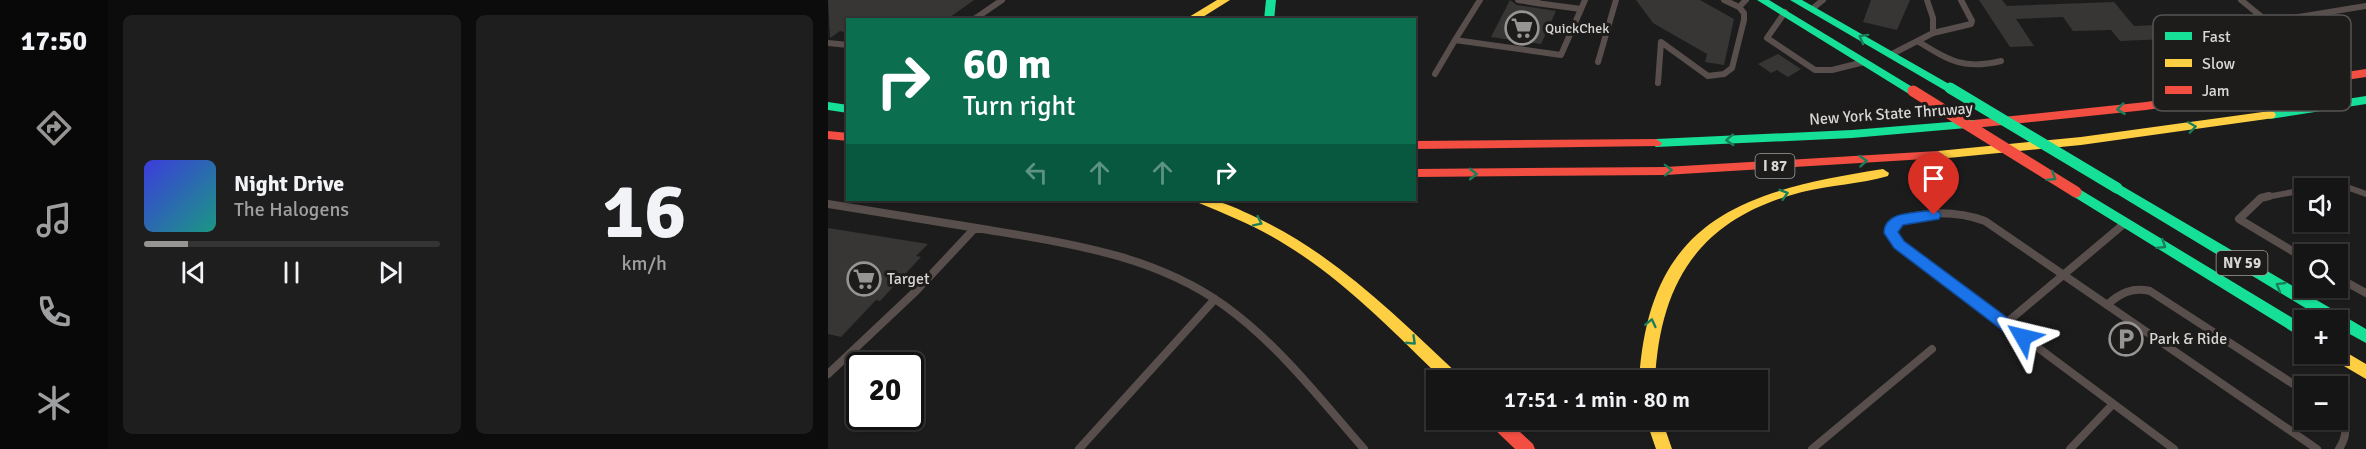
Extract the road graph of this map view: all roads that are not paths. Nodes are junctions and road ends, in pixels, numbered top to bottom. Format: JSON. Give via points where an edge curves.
{"nodes":[{"id":1,"x":1002,"y":0,"type":"edge"},
{"id":2,"x":1225,"y":0,"type":"edge"},
{"id":3,"x":1271,"y":0,"type":"edge"},
{"id":4,"x":1480,"y":0,"type":"edge"},
{"id":5,"x":1518,"y":0,"type":"edge"},
{"id":6,"x":1585,"y":0,"type":"edge"},
{"id":7,"x":1616,"y":0,"type":"edge"},
{"id":8,"x":1724,"y":0,"type":"edge"},
{"id":9,"x":1746,"y":0,"type":"edge"},
{"id":10,"x":1762,"y":0,"type":"edge"},
{"id":11,"x":1795,"y":0,"type":"edge"},
{"id":12,"x":1823,"y":0,"type":"edge"},
{"id":13,"x":1927,"y":0,"type":"edge"},
{"id":14,"x":1961,"y":0,"type":"edge"},
{"id":15,"x":2241,"y":0,"type":"edge"},
{"id":16,"x":1537,"y":1,"type":"edge"},
{"id":17,"x":2366,"y":6,"type":"edge"},
{"id":18,"x":1739,"y":7,"type":"junction"},
{"id":19,"x":1581,"y":9,"type":"junction"},
{"id":20,"x":1812,"y":9,"type":"junction"},
{"id":21,"x":1785,"y":12,"type":"junction"},
{"id":22,"x":2259,"y":15,"type":"edge"},
{"id":23,"x":2311,"y":15,"type":"edge"},
{"id":24,"x":976,"y":18,"type":"edge"},
{"id":25,"x":1193,"y":18,"type":"edge"},
{"id":26,"x":1269,"y":18,"type":"edge"},
{"id":27,"x":1933,"y":33,"type":"junction"},
{"id":28,"x":1455,"y":40,"type":"junction"},
{"id":29,"x":1919,"y":42,"type":"junction"},
{"id":30,"x":828,"y":43,"type":"edge"},
{"id":31,"x":846,"y":45,"type":"edge"},
{"id":32,"x":1892,"y":54,"type":"junction"},
{"id":33,"x":2001,"y":61,"type":"dead end"},
{"id":34,"x":1867,"y":62,"type":"junction"},
{"id":35,"x":1598,"y":63,"type":"dead end"},
{"id":36,"x":2366,"y":64,"type":"edge"},
{"id":37,"x":2351,"y":67,"type":"edge"},
{"id":38,"x":2366,"y":73,"type":"edge"},
{"id":39,"x":1435,"y":74,"type":"dead end"},
{"id":40,"x":2351,"y":75,"type":"edge"},
{"id":41,"x":1658,"y":83,"type":"dead end"},
{"id":42,"x":828,"y":94,"type":"edge"},
{"id":43,"x":846,"y":95,"type":"edge"},
{"id":44,"x":2366,"y":100,"type":"edge"},
{"id":45,"x":2351,"y":102,"type":"edge"},
{"id":46,"x":2153,"y":104,"type":"edge"},
{"id":47,"x":828,"y":106,"type":"edge"},
{"id":48,"x":846,"y":109,"type":"edge"},
{"id":49,"x":2293,"y":111,"type":"edge"},
{"id":50,"x":1425,"y":130,"type":"dead end"},
{"id":51,"x":828,"y":135,"type":"edge"},
{"id":52,"x":2134,"y":135,"type":"junction"},
{"id":53,"x":846,"y":137,"type":"edge"},
{"id":54,"x":1646,"y":144,"type":"junction"},
{"id":55,"x":1416,"y":145,"type":"edge"},
{"id":56,"x":1416,"y":173,"type":"edge"},
{"id":57,"x":2348,"y":188,"type":"edge"},
{"id":58,"x":2294,"y":192,"type":"edge"},
{"id":59,"x":2366,"y":194,"type":"edge"},
{"id":60,"x":1206,"y":201,"type":"edge"},
{"id":61,"x":828,"y":204,"type":"edge"},
{"id":62,"x":2126,"y":222,"type":"junction"},
{"id":63,"x":975,"y":228,"type":"junction"},
{"id":64,"x":2294,"y":252,"type":"edge"},
{"id":65,"x":2063,"y":275,"type":"junction"},
{"id":66,"x":2348,"y":283,"type":"edge"},
{"id":67,"x":2366,"y":293,"type":"edge"},
{"id":68,"x":1215,"y":299,"type":"junction"},
{"id":69,"x":2108,"y":305,"type":"junction"},
{"id":70,"x":2005,"y":324,"type":"junction"},
{"id":71,"x":2294,"y":327,"type":"edge"},
{"id":72,"x":2366,"y":337,"type":"edge"},
{"id":73,"x":1932,"y":349,"type":"dead end"},
{"id":74,"x":2348,"y":361,"type":"edge"},
{"id":75,"x":1443,"y":370,"type":"edge"},
{"id":76,"x":1647,"y":370,"type":"edge"},
{"id":77,"x":2366,"y":372,"type":"edge"},
{"id":78,"x":828,"y":374,"type":"edge"},
{"id":79,"x":2294,"y":385,"type":"edge"},
{"id":80,"x":2114,"y":404,"type":"junction"},
{"id":81,"x":1506,"y":430,"type":"edge"},
{"id":82,"x":1657,"y":430,"type":"edge"},
{"id":83,"x":2347,"y":430,"type":"edge"},
{"id":84,"x":1079,"y":449,"type":"edge"},
{"id":85,"x":1364,"y":449,"type":"edge"},
{"id":86,"x":1528,"y":449,"type":"edge"},
{"id":87,"x":1664,"y":449,"type":"edge"},
{"id":88,"x":1812,"y":449,"type":"edge"},
{"id":89,"x":2070,"y":449,"type":"edge"},
{"id":90,"x":2174,"y":449,"type":"edge"},
{"id":91,"x":2317,"y":449,"type":"edge"},
{"id":92,"x":2339,"y":449,"type":"edge"}],
"edges":[{"from":1,"to":24,"type":"lane"},
{"from":2,"to":25,"type":"main road"},
{"from":3,"to":26,"type":"main road"},
{"from":4,"to":28,"type":"lane"},
{"from":5,"to":16,"type":"lane"},
{"from":6,"to":19,"type":"lane"},
{"from":7,"to":35,"type":"lane"},
{"from":8,"to":18,"type":"lane"},
{"from":9,"to":18,"type":"lane"},
{"from":10,"to":21,"type":"main road","number":"NY 59"},
{"from":11,"to":20,"type":"main road","number":"NY 59"},
{"from":12,"to":20,"type":"lane"},
{"from":13,"to":27,"type":"lane"},
{"from":14,"to":27,"type":"lane","via":[[1971,24]]},
{"from":15,"to":22,"type":"lane"},
{"from":16,"to":19,"type":"lane"},
{"from":17,"to":23,"type":"lane"},
{"from":18,"to":41,"type":"lane","via":[[1744,20],[1732,68],[1724,74],[1708,76],[1661,42]]},
{"from":19,"to":28,"type":"lane","via":[[1561,55]]},
{"from":32,"to":20,"type":"main road","number":"NY 59","one_way":true},
{"from":21,"to":34,"type":"main road","number":"NY 59"},
{"from":21,"to":34,"type":"lane","via":[[1767,38],[1815,70]]},
{"from":27,"to":29,"type":"lane"},
{"from":28,"to":39,"type":"lane"},
{"from":29,"to":32,"type":"lane"},
{"from":29,"to":33,"type":"lane","via":[[1961,65],[1974,67]]},
{"from":30,"to":31,"type":"lane"},
{"from":72,"to":32,"type":"main road","number":"NY 59","one_way":true,"bridge":true},
{"from":34,"to":62,"type":"main road","number":"NY 59","one_way":true,"bridge":true},
{"from":36,"to":37,"type":"main road"},
{"from":38,"to":40,"type":"main road","name":"New York State Thruway","number":"I 87"},
{"from":42,"to":43,"type":"main road"},
{"from":45,"to":44,"type":"main road","number":"I 87","one_way":true},
{"from":46,"to":54,"type":"main road","name":"New York State Thruway","number":"I 87","one_way":true,"via":[[1953,126]]},
{"from":47,"to":48,"type":"main road"},
{"from":52,"to":49,"type":"main road","number":"I 87","one_way":true},
{"from":50,"to":54,"type":"main road"},
{"from":51,"to":53,"type":"main road"},
{"from":56,"to":52,"type":"main road","number":"I 87","one_way":true,"via":[[1761,167],[1926,156]]},
{"from":76,"to":52,"type":"main road","one_way":true,"via":[[1650,326],[1664,285],[1698,241],[1744,208],[1839,181]]},
{"from":54,"to":55,"type":"main road","name":"New York State Thruway","number":"I 87"},
{"from":57,"to":59,"type":"lane"},
{"from":58,"to":64,"type":"lane","via":[[2261,198],[2239,219]]},
{"from":60,"to":75,"type":"main road","one_way":true,"via":[[1265,226],[1317,257]]},
{"from":61,"to":63,"type":"lane"},
{"from":62,"to":65,"type":"lane"},
{"from":62,"to":71,"type":"main road","number":"NY 59","one_way":true},
{"from":63,"to":68,"type":"lane","via":[[1118,255],[1162,271]]},
{"from":63,"to":78,"type":"lane","via":[[908,300]]},
{"from":65,"to":69,"type":"lane"},
{"from":65,"to":70,"type":"lane"},
{"from":65,"to":70,"type":"lane","via":[[1979,218],[1934,215],[1894,223],[1891,233],[1899,244]]},
{"from":66,"to":67,"type":"lane"},
{"from":68,"to":84,"type":"lane"},
{"from":68,"to":85,"type":"lane","via":[[1266,341]]},
{"from":69,"to":79,"type":"lane","via":[[2125,291],[2150,291]]},
{"from":69,"to":91,"type":"lane"},
{"from":70,"to":80,"type":"lane"},
{"from":73,"to":88,"type":"lane"},
{"from":74,"to":77,"type":"main road"},
{"from":80,"to":89,"type":"lane"},
{"from":80,"to":90,"type":"lane"},
{"from":81,"to":86,"type":"main road"},
{"from":82,"to":87,"type":"main road"},
{"from":83,"to":92,"type":"lane"}]}
